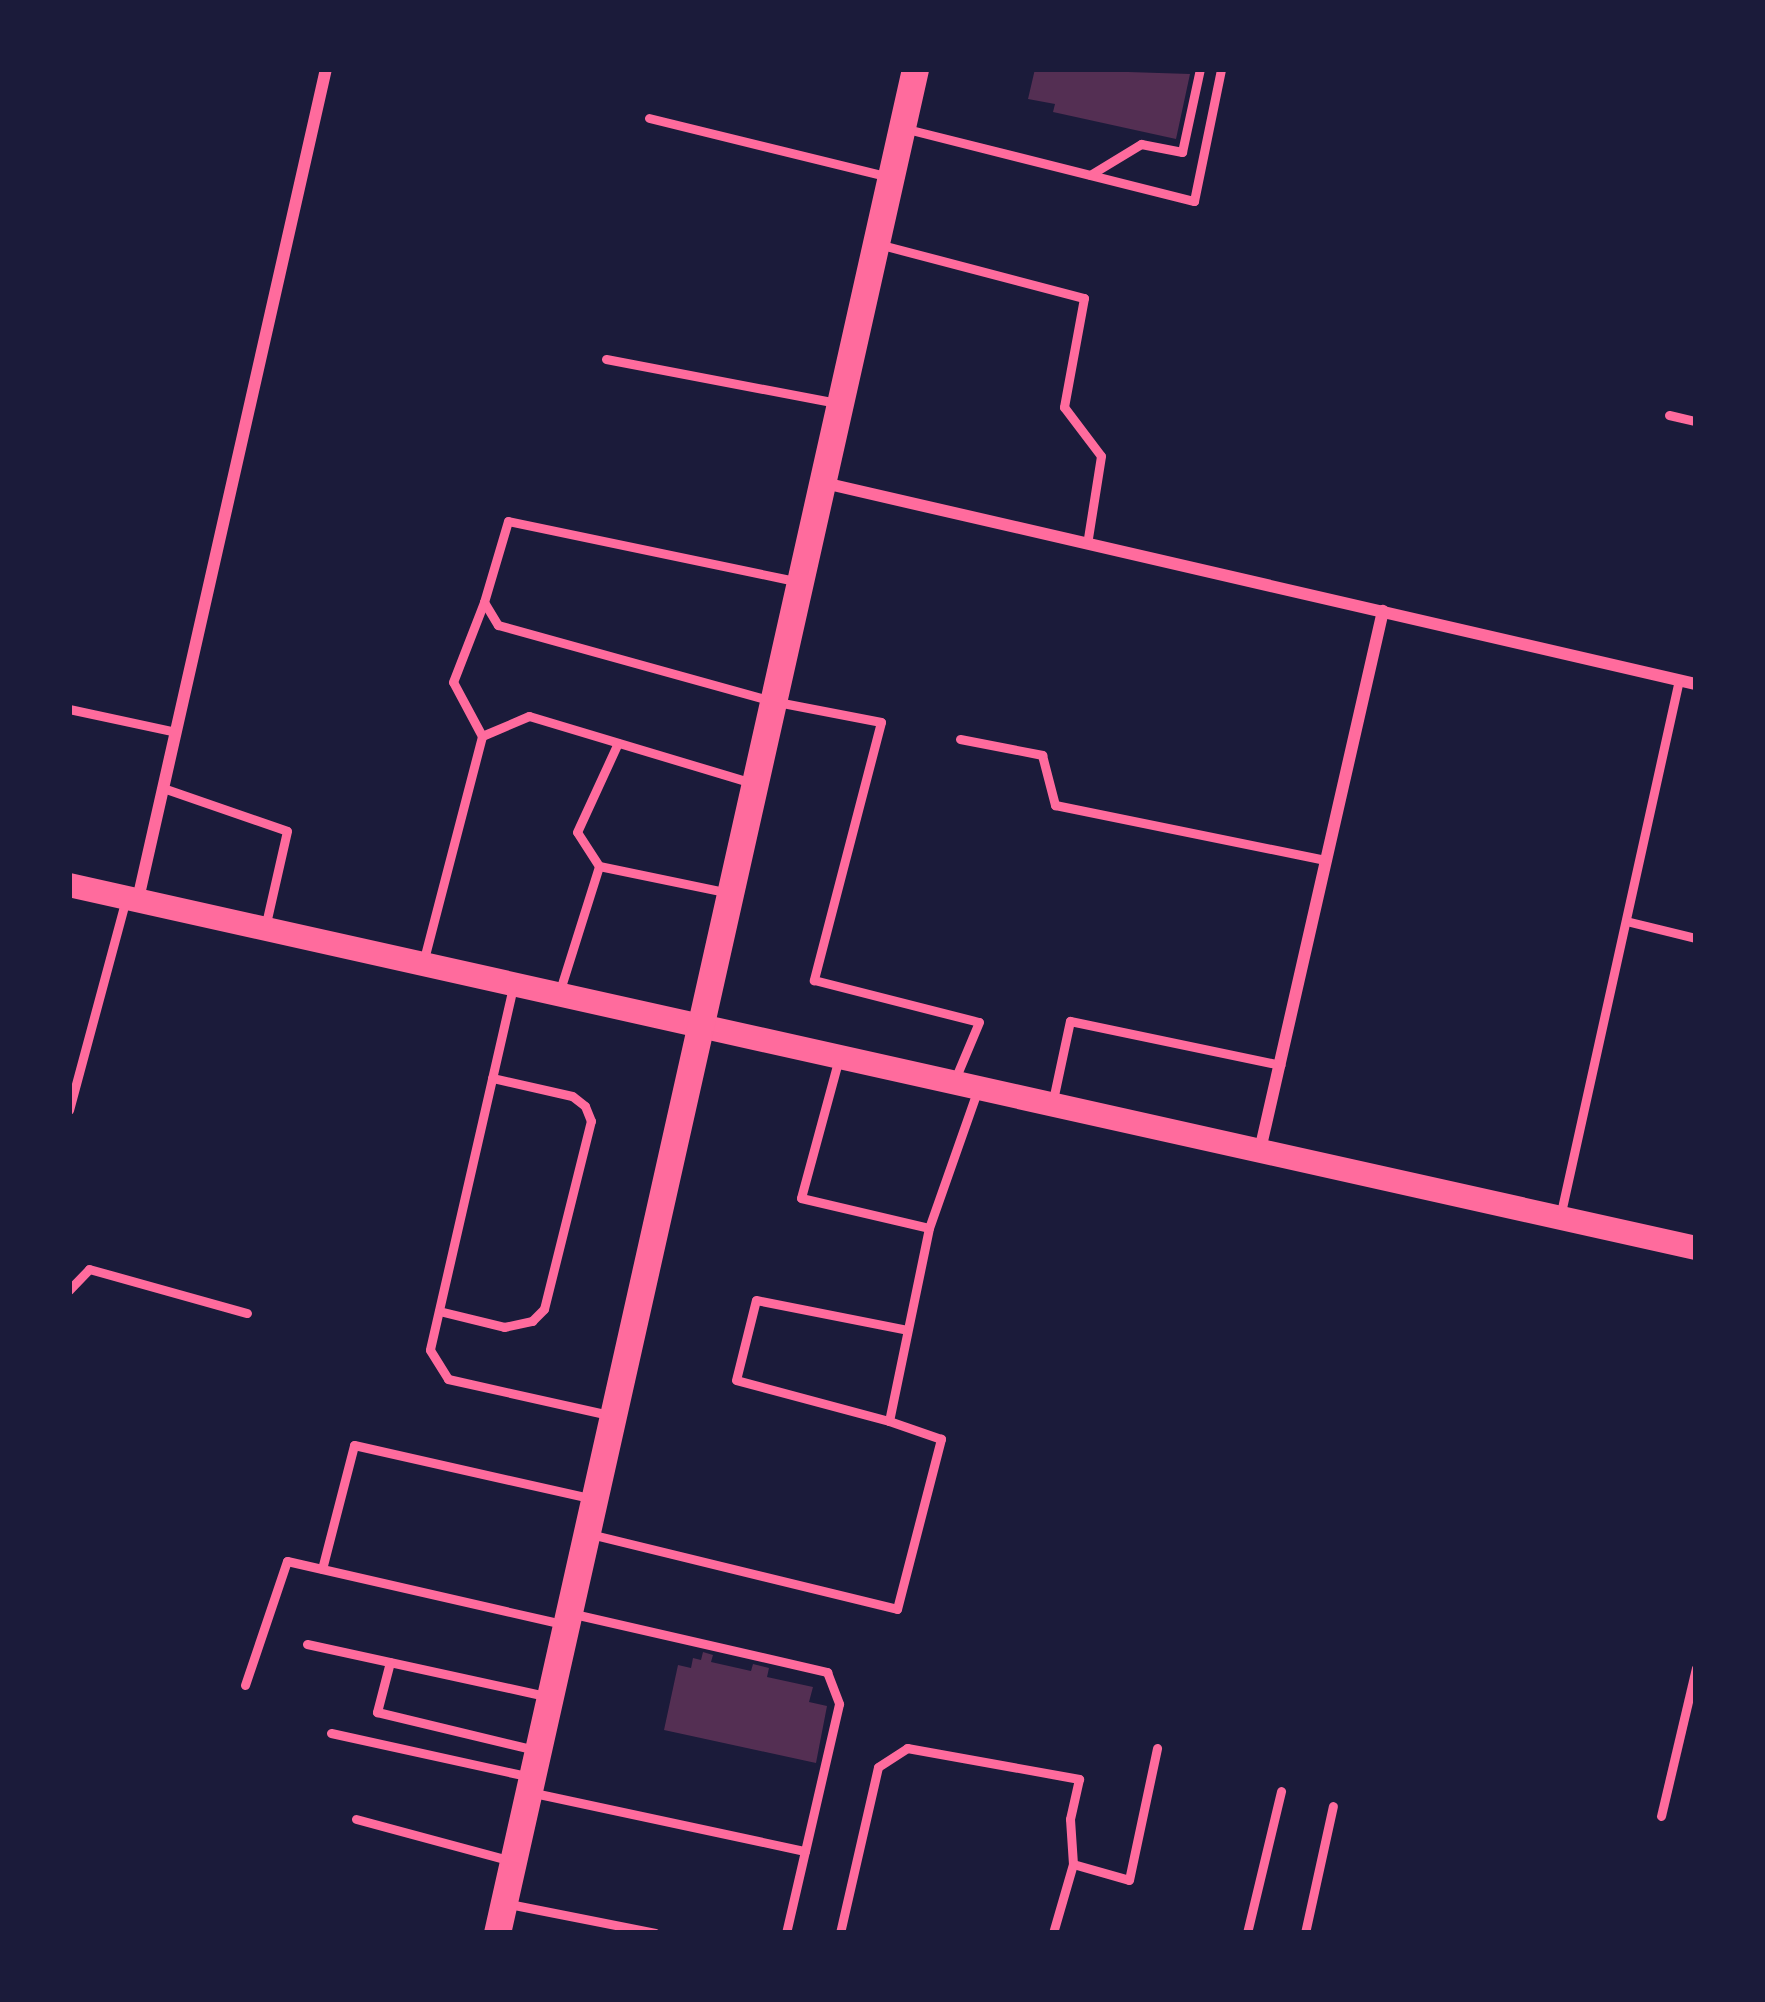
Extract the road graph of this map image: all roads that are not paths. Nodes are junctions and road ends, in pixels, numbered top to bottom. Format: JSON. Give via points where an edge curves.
{"nodes":[{"id":1,"x":326,"y":69,"type":"edge"},
{"id":2,"x":915,"y":69,"type":"edge"},
{"id":3,"x":1200,"y":69,"type":"edge"},
{"id":4,"x":1221,"y":69,"type":"edge"},
{"id":5,"x":649,"y":118,"type":"dead end"},
{"id":6,"x":902,"y":128,"type":"junction"},
{"id":7,"x":1090,"y":175,"type":"junction"},
{"id":8,"x":890,"y":177,"type":"junction"},
{"id":9,"x":875,"y":243,"type":"junction"},
{"id":10,"x":606,"y":359,"type":"dead end"},
{"id":11,"x":837,"y":403,"type":"junction"},
{"id":12,"x":1670,"y":415,"type":"dead end"},
{"id":13,"x":1696,"y":421,"type":"edge"},
{"id":14,"x":819,"y":482,"type":"junction"},
{"id":15,"x":1087,"y":544,"type":"junction"},
{"id":16,"x":798,"y":581,"type":"junction"},
{"id":17,"x":484,"y":602,"type":"junction"},
{"id":18,"x":1383,"y":611,"type":"junction"},
{"id":19,"x":1679,"y":680,"type":"junction"},
{"id":20,"x":1696,"y":684,"type":"edge"},
{"id":21,"x":772,"y":701,"type":"junction"},
{"id":22,"x":69,"y":709,"type":"edge"},
{"id":23,"x":176,"y":732,"type":"junction"},
{"id":24,"x":482,"y":736,"type":"junction"},
{"id":25,"x":960,"y":739,"type":"dead end"},
{"id":26,"x":618,"y":743,"type":"junction"},
{"id":27,"x":754,"y":784,"type":"junction"},
{"id":28,"x":163,"y":788,"type":"junction"},
{"id":29,"x":1326,"y":860,"type":"junction"},
{"id":30,"x":599,"y":866,"type":"junction"},
{"id":31,"x":69,"y":885,"type":"edge"},
{"id":32,"x":731,"y":893,"type":"junction"},
{"id":33,"x":132,"y":898,"type":"junction"},
{"id":34,"x":1626,"y":921,"type":"junction"},
{"id":35,"x":265,"y":928,"type":"junction"},
{"id":36,"x":1696,"y":938,"type":"edge"},
{"id":37,"x":422,"y":964,"type":"junction"},
{"id":38,"x":513,"y":985,"type":"junction"},
{"id":39,"x":558,"y":995,"type":"junction"},
{"id":40,"x":702,"y":1028,"type":"junction"},
{"id":41,"x":838,"y":1058,"type":"junction"},
{"id":42,"x":1280,"y":1064,"type":"junction"},
{"id":43,"x":492,"y":1078,"type":"junction"},
{"id":44,"x":966,"y":1086,"type":"junction"},
{"id":45,"x":1052,"y":1105,"type":"junction"},
{"id":46,"x":69,"y":1110,"type":"edge"},
{"id":47,"x":1260,"y":1151,"type":"junction"},
{"id":48,"x":1560,"y":1217,"type":"junction"},
{"id":49,"x":929,"y":1228,"type":"junction"},
{"id":50,"x":1696,"y":1247,"type":"edge"},
{"id":51,"x":69,"y":1290,"type":"edge"},
{"id":52,"x":439,"y":1310,"type":"junction"},
{"id":53,"x":247,"y":1313,"type":"dead end"},
{"id":54,"x":908,"y":1330,"type":"junction"},
{"id":55,"x":614,"y":1416,"type":"junction"},
{"id":56,"x":889,"y":1421,"type":"junction"},
{"id":57,"x":595,"y":1499,"type":"junction"},
{"id":58,"x":587,"y":1533,"type":"junction"},
{"id":59,"x":322,"y":1569,"type":"junction"},
{"id":60,"x":568,"y":1619,"type":"junction"},
{"id":61,"x":307,"y":1644,"type":"dead end"},
{"id":62,"x":390,"y":1662,"type":"junction"},
{"id":63,"x":1696,"y":1668,"type":"edge"},
{"id":64,"x":245,"y":1685,"type":"dead end"},
{"id":65,"x":550,"y":1697,"type":"junction"},
{"id":66,"x":331,"y":1733,"type":"dead end"},
{"id":67,"x":1157,"y":1748,"type":"dead end"},
{"id":68,"x":533,"y":1774,"type":"junction"},
{"id":69,"x":1281,"y":1791,"type":"dead end"},
{"id":70,"x":1333,"y":1806,"type":"dead end"},
{"id":71,"x":1661,"y":1816,"type":"dead end"},
{"id":72,"x":356,"y":1819,"type":"dead end"},
{"id":73,"x":805,"y":1851,"type":"junction"},
{"id":74,"x":513,"y":1862,"type":"junction"},
{"id":75,"x":1072,"y":1864,"type":"junction"},
{"id":76,"x":504,"y":1903,"type":"junction"},
{"id":77,"x":497,"y":1933,"type":"edge"},
{"id":78,"x":655,"y":1933,"type":"edge"},
{"id":79,"x":786,"y":1933,"type":"edge"},
{"id":80,"x":840,"y":1933,"type":"edge"},
{"id":81,"x":1053,"y":1933,"type":"edge"},
{"id":82,"x":1247,"y":1933,"type":"edge"},
{"id":83,"x":1305,"y":1933,"type":"edge"}],
"edges":[{"from":1,"to":23,"type":"street"},
{"from":2,"to":6,"type":"main road"},
{"from":3,"to":7,"type":"lane","via":[[1182,152],[1141,144]]},
{"from":4,"to":7,"type":"lane","via":[[1194,201]]},
{"from":5,"to":8,"type":"lane"},
{"from":6,"to":7,"type":"lane"},
{"from":6,"to":8,"type":"main road"},
{"from":8,"to":9,"type":"main road"},
{"from":9,"to":11,"type":"main road"},
{"from":9,"to":15,"type":"lane","via":[[1084,298],[1064,407],[1102,456]]},
{"from":10,"to":11,"type":"lane"},
{"from":11,"to":14,"type":"main road"},
{"from":12,"to":13,"type":"lane"},
{"from":14,"to":15,"type":"street"},
{"from":14,"to":16,"type":"main road"},
{"from":15,"to":18,"type":"street"},
{"from":16,"to":17,"type":"lane","via":[[508,520]]},
{"from":16,"to":21,"type":"main road"},
{"from":17,"to":21,"type":"lane","via":[[498,626]]},
{"from":17,"to":24,"type":"lane","via":[[453,682]]},
{"from":18,"to":19,"type":"street"},
{"from":18,"to":29,"type":"street"},
{"from":19,"to":20,"type":"street"},
{"from":19,"to":34,"type":"lane"},
{"from":21,"to":27,"type":"main road"},
{"from":21,"to":44,"type":"lane","via":[[880,722],[814,980],[979,1022]]},
{"from":22,"to":23,"type":"lane"},
{"from":23,"to":28,"type":"street"},
{"from":24,"to":26,"type":"lane","via":[[529,716]]},
{"from":24,"to":37,"type":"lane"},
{"from":25,"to":29,"type":"lane","via":[[1042,755],[1054,805]]},
{"from":26,"to":27,"type":"lane"},
{"from":26,"to":30,"type":"lane","via":[[577,832]]},
{"from":27,"to":32,"type":"main road"},
{"from":28,"to":33,"type":"street"},
{"from":28,"to":35,"type":"lane","via":[[287,831]]},
{"from":29,"to":42,"type":"street"},
{"from":30,"to":32,"type":"lane"},
{"from":30,"to":39,"type":"lane"},
{"from":31,"to":33,"type":"main road"},
{"from":32,"to":40,"type":"main road"},
{"from":33,"to":35,"type":"main road"},
{"from":33,"to":46,"type":"lane"},
{"from":34,"to":36,"type":"lane"},
{"from":34,"to":48,"type":"lane"},
{"from":35,"to":37,"type":"main road"},
{"from":37,"to":38,"type":"main road"},
{"from":38,"to":39,"type":"main road"},
{"from":38,"to":43,"type":"lane"},
{"from":39,"to":40,"type":"main road"},
{"from":40,"to":41,"type":"main road"},
{"from":40,"to":55,"type":"main road"},
{"from":41,"to":44,"type":"main road"},
{"from":41,"to":49,"type":"lane","via":[[801,1198]]},
{"from":42,"to":45,"type":"lane","via":[[1070,1022]]},
{"from":42,"to":47,"type":"street"},
{"from":43,"to":52,"type":"lane"},
{"from":43,"to":52,"type":"lane","via":[[572,1096],[590,1121],[544,1309],[532,1321],[504,1327]]},
{"from":44,"to":45,"type":"main road"},
{"from":44,"to":49,"type":"lane"},
{"from":45,"to":47,"type":"main road"},
{"from":47,"to":48,"type":"main road"},
{"from":48,"to":50,"type":"main road"},
{"from":49,"to":54,"type":"lane"},
{"from":51,"to":53,"type":"lane","via":[[88,1269]]},
{"from":52,"to":55,"type":"lane","via":[[430,1350],[448,1379]]},
{"from":54,"to":56,"type":"lane"},
{"from":54,"to":56,"type":"lane","via":[[756,1300],[736,1380]]},
{"from":55,"to":57,"type":"main road"},
{"from":56,"to":58,"type":"lane","via":[[941,1439],[896,1610]]},
{"from":57,"to":58,"type":"main road"},
{"from":57,"to":59,"type":"lane","via":[[354,1445]]},
{"from":58,"to":60,"type":"main road"},
{"from":59,"to":60,"type":"lane"},
{"from":59,"to":64,"type":"lane","via":[[287,1561]]},
{"from":60,"to":65,"type":"main road"},
{"from":60,"to":73,"type":"lane","via":[[827,1672],[838,1704]]},
{"from":61,"to":62,"type":"lane"},
{"from":62,"to":65,"type":"lane"},
{"from":62,"to":68,"type":"lane","via":[[377,1712]]},
{"from":63,"to":71,"type":"lane"},
{"from":65,"to":68,"type":"main road"},
{"from":66,"to":68,"type":"lane"},
{"from":67,"to":75,"type":"lane","via":[[1129,1880]]},
{"from":68,"to":73,"type":"lane"},
{"from":68,"to":74,"type":"main road"},
{"from":69,"to":82,"type":"lane"},
{"from":70,"to":83,"type":"lane"},
{"from":72,"to":74,"type":"lane"},
{"from":73,"to":79,"type":"lane"},
{"from":74,"to":76,"type":"main road"},
{"from":75,"to":80,"type":"lane","via":[[1079,1778],[907,1748],[878,1768]]},
{"from":75,"to":81,"type":"lane"},
{"from":76,"to":77,"type":"main road"},
{"from":76,"to":78,"type":"lane"}]}
